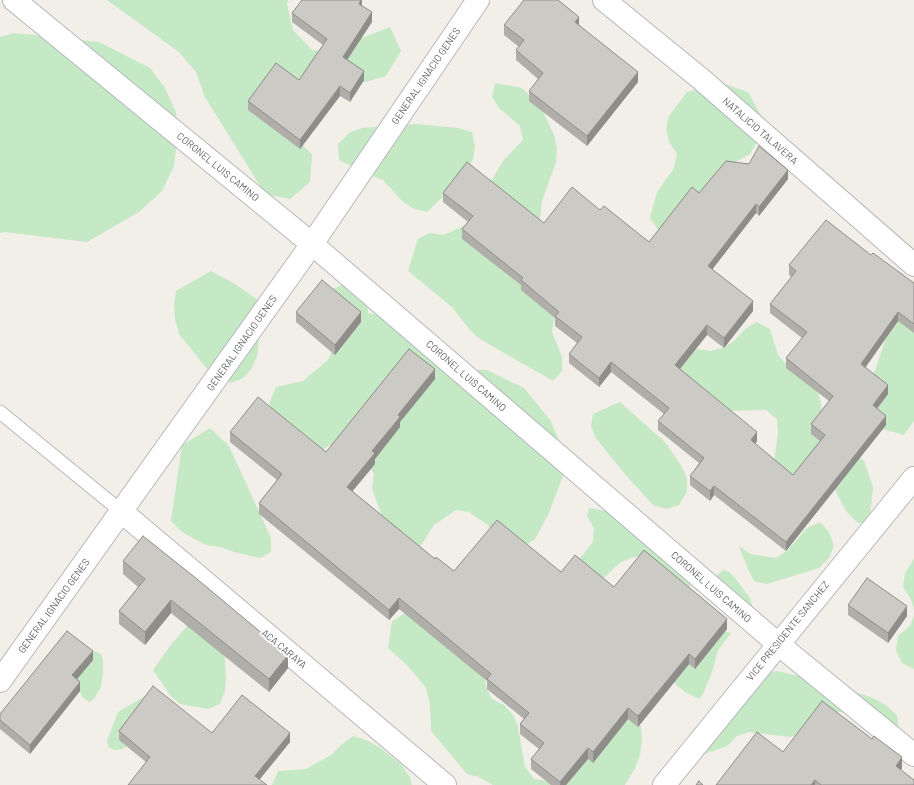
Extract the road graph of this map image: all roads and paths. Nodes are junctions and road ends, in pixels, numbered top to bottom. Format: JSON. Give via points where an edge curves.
{"nodes":[{"id":1,"x":14,"y":0,"type":"edge"},
{"id":2,"x":478,"y":0,"type":"edge"},
{"id":3,"x":604,"y":0,"type":"edge"},
{"id":4,"x":312,"y":244,"type":"junction"},
{"id":5,"x":914,"y":264,"type":"edge"},
{"id":6,"x":0,"y":412,"type":"edge"},
{"id":7,"x":914,"y":478,"type":"edge"},
{"id":8,"x":122,"y":512,"type":"junction"},
{"id":9,"x":778,"y":644,"type":"junction"},
{"id":10,"x":0,"y":681,"type":"edge"},
{"id":11,"x":914,"y":755,"type":"edge"},
{"id":12,"x":446,"y":785,"type":"edge"},
{"id":13,"x":664,"y":785,"type":"edge"}],
"edges":[{"from":1,"to":4,"type":"street","name":"CORONEL LUIS CAMINO"},
{"from":2,"to":4,"type":"street","name":"GENERAL IGNACIO GENES"},
{"from":3,"to":5,"type":"street","name":"NATALICIO TALAVERA","via":[[707,84]]},
{"from":4,"to":8,"type":"street","name":"GENERAL IGNACIO GENES"},
{"from":4,"to":9,"type":"street","name":"CORONEL LUIS CAMINO"},
{"from":6,"to":8,"type":"lane"},
{"from":7,"to":9,"type":"street","name":"VICE PRESIDENTE SANCHEZ"},
{"from":8,"to":10,"type":"street","name":"GENERAL IGNACIO GENES"},
{"from":8,"to":12,"type":"street","name":"ACA CARAYA"},
{"from":9,"to":11,"type":"street","name":"CORONEL LUIS CAMINO"},
{"from":9,"to":13,"type":"street","name":"VICE PRESIDENTE SANCHEZ"}]}
